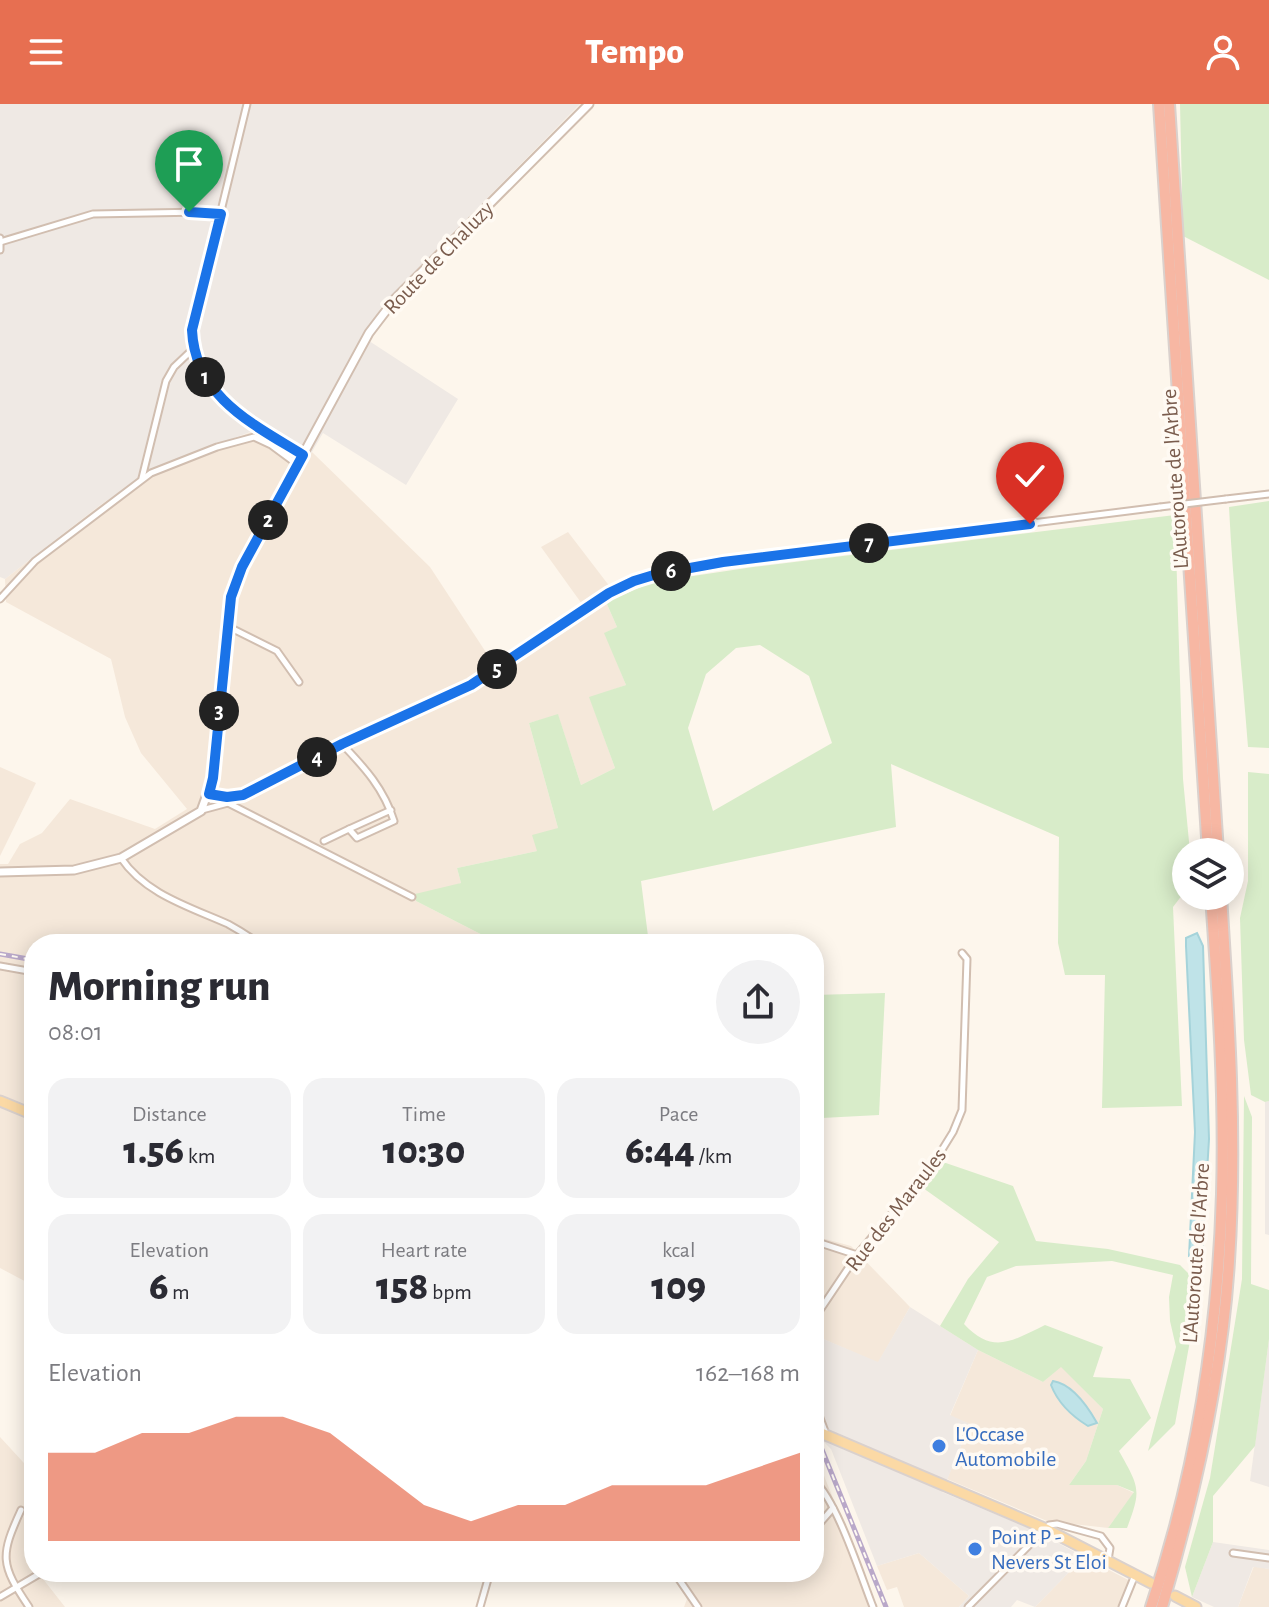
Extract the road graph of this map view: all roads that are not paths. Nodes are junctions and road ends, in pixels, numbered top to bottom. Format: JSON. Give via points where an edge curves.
{"nodes":[{"id":1,"x":247,"y":104,"type":"edge"},
{"id":2,"x":589,"y":104,"type":"edge"},
{"id":3,"x":1159,"y":104,"type":"edge"},
{"id":4,"x":1169,"y":104,"type":"edge"},
{"id":5,"x":221,"y":214,"type":"junction"},
{"id":6,"x":0,"y":240,"type":"edge"},
{"id":7,"x":0,"y":250,"type":"edge"},
{"id":8,"x":193,"y":349,"type":"junction"},
{"id":9,"x":303,"y":455,"type":"junction"},
{"id":10,"x":298,"y":465,"type":"junction"},
{"id":11,"x":142,"y":478,"type":"junction"},
{"id":12,"x":1269,"y":494,"type":"edge"},
{"id":13,"x":0,"y":599,"type":"edge"},
{"id":14,"x":227,"y":626,"type":"junction"},
{"id":15,"x":299,"y":682,"type":"dead end"},
{"id":16,"x":342,"y":744,"type":"junction"},
{"id":17,"x":209,"y":794,"type":"junction"},
{"id":18,"x":243,"y":795,"type":"junction"},
{"id":19,"x":228,"y":803,"type":"junction"},
{"id":20,"x":391,"y":810,"type":"junction"},
{"id":21,"x":201,"y":811,"type":"junction"},
{"id":22,"x":349,"y":829,"type":"junction"},
{"id":23,"x":1207,"y":838,"type":"edge"},
{"id":24,"x":1217,"y":838,"type":"edge"},
{"id":25,"x":324,"y":841,"type":"dead end"},
{"id":26,"x":121,"y":858,"type":"junction"},
{"id":27,"x":0,"y":872,"type":"edge"},
{"id":28,"x":412,"y":897,"type":"dead end"},
{"id":29,"x":1212,"y":910,"type":"edge"},
{"id":30,"x":1222,"y":910,"type":"edge"},
{"id":31,"x":244,"y":934,"type":"edge"},
{"id":32,"x":962,"y":953,"type":"dead end"},
{"id":33,"x":0,"y":966,"type":"edge"},
{"id":34,"x":24,"y":970,"type":"edge"},
{"id":35,"x":0,"y":1101,"type":"edge"},
{"id":36,"x":24,"y":1111,"type":"edge"},
{"id":37,"x":824,"y":1244,"type":"edge"},
{"id":38,"x":857,"y":1255,"type":"junction"},
{"id":39,"x":824,"y":1304,"type":"edge"},
{"id":40,"x":824,"y":1430,"type":"edge"},
{"id":41,"x":826,"y":1435,"type":"joint"},
{"id":42,"x":824,"y":1490,"type":"edge"},
{"id":43,"x":833,"y":1508,"type":"junction"},
{"id":44,"x":21,"y":1510,"type":"dead end"},
{"id":45,"x":824,"y":1518,"type":"edge"},
{"id":46,"x":1044,"y":1528,"type":"junction"},
{"id":47,"x":1233,"y":1553,"type":"dead end"},
{"id":48,"x":1269,"y":1558,"type":"edge"},
{"id":49,"x":1108,"y":1560,"type":"junction"},
{"id":50,"x":1135,"y":1575,"type":"junction"},
{"id":51,"x":25,"y":1582,"type":"edge"},
{"id":52,"x":487,"y":1582,"type":"edge"},
{"id":53,"x":681,"y":1582,"type":"edge"},
{"id":54,"x":1151,"y":1583,"type":"dead end"},
{"id":55,"x":16,"y":1587,"type":"junction"},
{"id":56,"x":1175,"y":1596,"type":"dead end"},
{"id":57,"x":0,"y":1597,"type":"edge"},
{"id":58,"x":29,"y":1607,"type":"edge"},
{"id":59,"x":480,"y":1607,"type":"edge"},
{"id":60,"x":698,"y":1607,"type":"edge"},
{"id":61,"x":873,"y":1607,"type":"edge"},
{"id":62,"x":968,"y":1607,"type":"edge"},
{"id":63,"x":1122,"y":1607,"type":"edge"},
{"id":64,"x":1151,"y":1607,"type":"edge"},
{"id":65,"x":1162,"y":1607,"type":"edge"},
{"id":66,"x":1196,"y":1607,"type":"edge"}],
"edges":[{"from":1,"to":5,"type":"street"},
{"from":2,"to":9,"type":"street","name":"Route de Chaluzy","via":[[395,299],[369,333]]},
{"from":3,"to":23,"type":"highway","name":"L'Autoroute de l'Arbre"},
{"from":4,"to":24,"type":"highway","name":"L'Autoroute de l'Arbre"},
{"from":5,"to":6,"type":"street","via":[[93,214]]},
{"from":5,"to":8,"type":"street","via":[[192,330]]},
{"from":6,"to":7,"type":"street"},
{"from":8,"to":9,"type":"street","via":[[211,388],[229,406]]},
{"from":8,"to":11,"type":"street","via":[[166,381]]},
{"from":9,"to":10,"type":"street","name":"Route de Chaluzy"},
{"from":10,"to":11,"type":"street","via":[[263,440],[248,438]]},
{"from":10,"to":14,"type":"street","name":"Route de Chaluzy","via":[[242,567]]},
{"from":11,"to":13,"type":"street","via":[[35,561]]},
{"from":12,"to":16,"type":"street","bridge":true,"via":[[657,574],[609,593],[471,685]]},
{"from":14,"to":15,"type":"street","via":[[277,651]]},
{"from":14,"to":17,"type":"street","name":"Route de Chaluzy"},
{"from":16,"to":18,"type":"street"},
{"from":16,"to":20,"type":"street","via":[[372,774]]},
{"from":17,"to":18,"type":"street"},
{"from":17,"to":21,"type":"street","name":"Route de Chaluzy"},
{"from":18,"to":19,"type":"street"},
{"from":19,"to":21,"type":"street"},
{"from":19,"to":28,"type":"street"},
{"from":20,"to":22,"type":"street"},
{"from":20,"to":22,"type":"street","via":[[394,821],[357,838]]},
{"from":21,"to":26,"type":"street"},
{"from":22,"to":25,"type":"street"},
{"from":26,"to":27,"type":"street","via":[[74,870]]},
{"from":26,"to":31,"type":"street","via":[[157,892]]},
{"from":29,"to":64,"type":"highway","name":"L'Autoroute de l'Arbre","via":[[1223,1098],[1219,1262],[1192,1453]]},
{"from":30,"to":65,"type":"highway","name":"L'Autoroute de l'Arbre","via":[[1233,1124],[1229,1262],[1208,1419]]},
{"from":32,"to":38,"type":"street","name":"Rue des Maraules","via":[[967,959],[962,1110],[932,1166]]},
{"from":33,"to":34,"type":"street"},
{"from":35,"to":36,"type":"main road"},
{"from":37,"to":38,"type":"street"},
{"from":38,"to":39,"type":"street","name":"Rue des Maraules"},
{"from":40,"to":41,"type":"street"},
{"from":41,"to":46,"type":"main road"},
{"from":42,"to":43,"type":"street"},
{"from":43,"to":45,"type":"street"},
{"from":43,"to":61,"type":"street"},
{"from":44,"to":55,"type":"street","via":[[0,1552]]},
{"from":46,"to":49,"type":"main road"},
{"from":46,"to":49,"type":"street","via":[[1057,1524],[1101,1536],[1110,1548]]},
{"from":46,"to":62,"type":"street"},
{"from":47,"to":48,"type":"street"},
{"from":49,"to":50,"type":"main road"},
{"from":50,"to":54,"type":"main road"},
{"from":50,"to":63,"type":"street"},
{"from":51,"to":55,"type":"street"},
{"from":52,"to":59,"type":"street"},
{"from":53,"to":60,"type":"street"},
{"from":55,"to":57,"type":"street"},
{"from":55,"to":58,"type":"street"},
{"from":56,"to":66,"type":"main road"}]}
